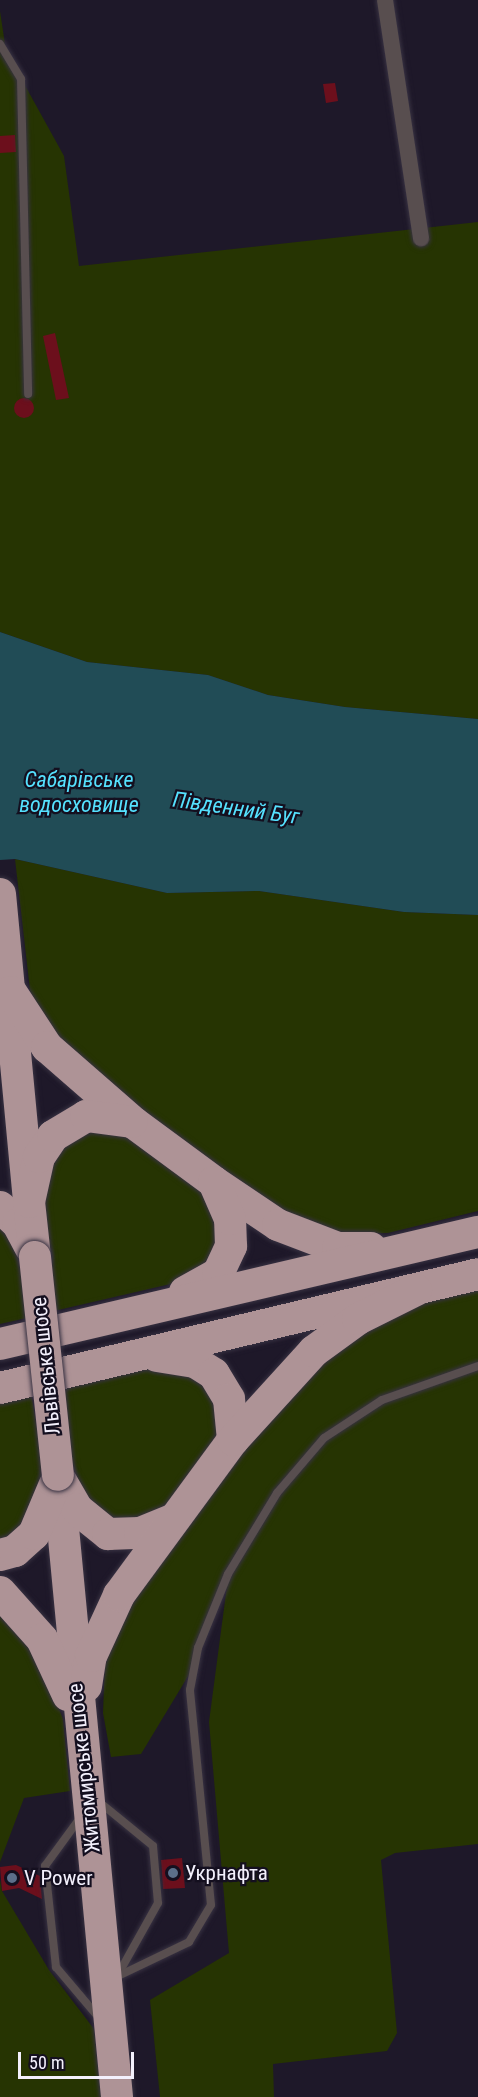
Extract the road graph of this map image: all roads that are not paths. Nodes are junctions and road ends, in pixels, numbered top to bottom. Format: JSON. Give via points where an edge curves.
{"nodes":[{"id":1,"x":385,"y":0,"type":"edge"},
{"id":2,"x":0,"y":45,"type":"edge"},
{"id":3,"x":421,"y":238,"type":"dead end"},
{"id":4,"x":28,"y":394,"type":"dead end"},
{"id":5,"x":0,"y":894,"type":"edge"},
{"id":6,"x":11,"y":992,"type":"junction"},
{"id":7,"x":0,"y":1045,"type":"edge"},
{"id":8,"x":134,"y":1123,"type":"junction"},
{"id":9,"x":214,"y":1182,"type":"junction"},
{"id":10,"x":15,"y":1204,"type":"edge"},
{"id":11,"x":478,"y":1232,"type":"edge"},
{"id":12,"x":406,"y":1248,"type":"junction"},
{"id":13,"x":478,"y":1274,"type":"edge"},
{"id":14,"x":416,"y":1290,"type":"junction"},
{"id":15,"x":145,"y":1310,"type":"junction"},
{"id":16,"x":0,"y":1344,"type":"edge"},
{"id":17,"x":145,"y":1355,"type":"junction"},
{"id":18,"x":478,"y":1366,"type":"edge"},
{"id":19,"x":0,"y":1388,"type":"edge"},
{"id":20,"x":233,"y":1440,"type":"junction"},
{"id":21,"x":58,"y":1475,"type":"junction"},
{"id":22,"x":172,"y":1520,"type":"junction"},
{"id":23,"x":0,"y":1555,"type":"edge"},
{"id":24,"x":0,"y":1592,"type":"edge"},
{"id":25,"x":80,"y":1726,"type":"junction"},
{"id":26,"x":87,"y":1800,"type":"junction"},
{"id":27,"x":113,"y":1979,"type":"junction"},
{"id":28,"x":111,"y":2032,"type":"junction"},
{"id":29,"x":117,"y":2097,"type":"edge"}],
"edges":[{"from":1,"to":3,"type":"street"},
{"from":2,"to":4,"type":"lane","via":[[21,79]]},
{"from":5,"to":6,"type":"highway"},
{"from":6,"to":7,"type":"highway"},
{"from":6,"to":8,"type":"highway","via":[[47,1047]]},
{"from":6,"to":10,"type":"highway"},
{"from":8,"to":9,"type":"highway"},
{"from":8,"to":10,"type":"highway","via":[[86,1116],[63,1127],[39,1157]]},
{"from":9,"to":12,"type":"highway","via":[[278,1225],[338,1248]]},
{"from":9,"to":15,"type":"highway","via":[[230,1219],[227,1260],[209,1281]]},
{"from":10,"to":21,"type":"highway","name":"Львівське шосе","bridge":true,"via":[[35,1257]]},
{"from":11,"to":12,"type":"highway"},
{"from":12,"to":15,"type":"highway"},
{"from":13,"to":14,"type":"highway"},
{"from":14,"to":17,"type":"highway"},
{"from":14,"to":20,"type":"highway","via":[[358,1319],[314,1351]]},
{"from":15,"to":16,"type":"highway"},
{"from":17,"to":19,"type":"highway"},
{"from":17,"to":20,"type":"highway","via":[[185,1359],[214,1374],[229,1399]]},
{"from":18,"to":27,"type":"lane","via":[[382,1400],[324,1438],[277,1493],[228,1574],[198,1648],[190,1690],[211,1905],[189,1942]]},
{"from":20,"to":22,"type":"highway"},
{"from":21,"to":22,"type":"highway","via":[[77,1509],[108,1534],[140,1533]]},
{"from":21,"to":23,"type":"highway","via":[[46,1514],[34,1534],[15,1551]]},
{"from":21,"to":25,"type":"highway","name":"Житомирське шосе"},
{"from":22,"to":25,"type":"highway","via":[[104,1623],[91,1656]]},
{"from":24,"to":25,"type":"highway","via":[[42,1639]]},
{"from":25,"to":26,"type":"highway","name":"Житомирське шосе"},
{"from":26,"to":27,"type":"highway","name":"Житомирське шосе"},
{"from":26,"to":27,"type":"lane","via":[[153,1846],[158,1903]]},
{"from":26,"to":28,"type":"lane","via":[[45,1866],[56,1967]]},
{"from":27,"to":28,"type":"highway","name":"Житомирське шосе"},
{"from":28,"to":29,"type":"highway","name":"Житомирське шосе"}]}
